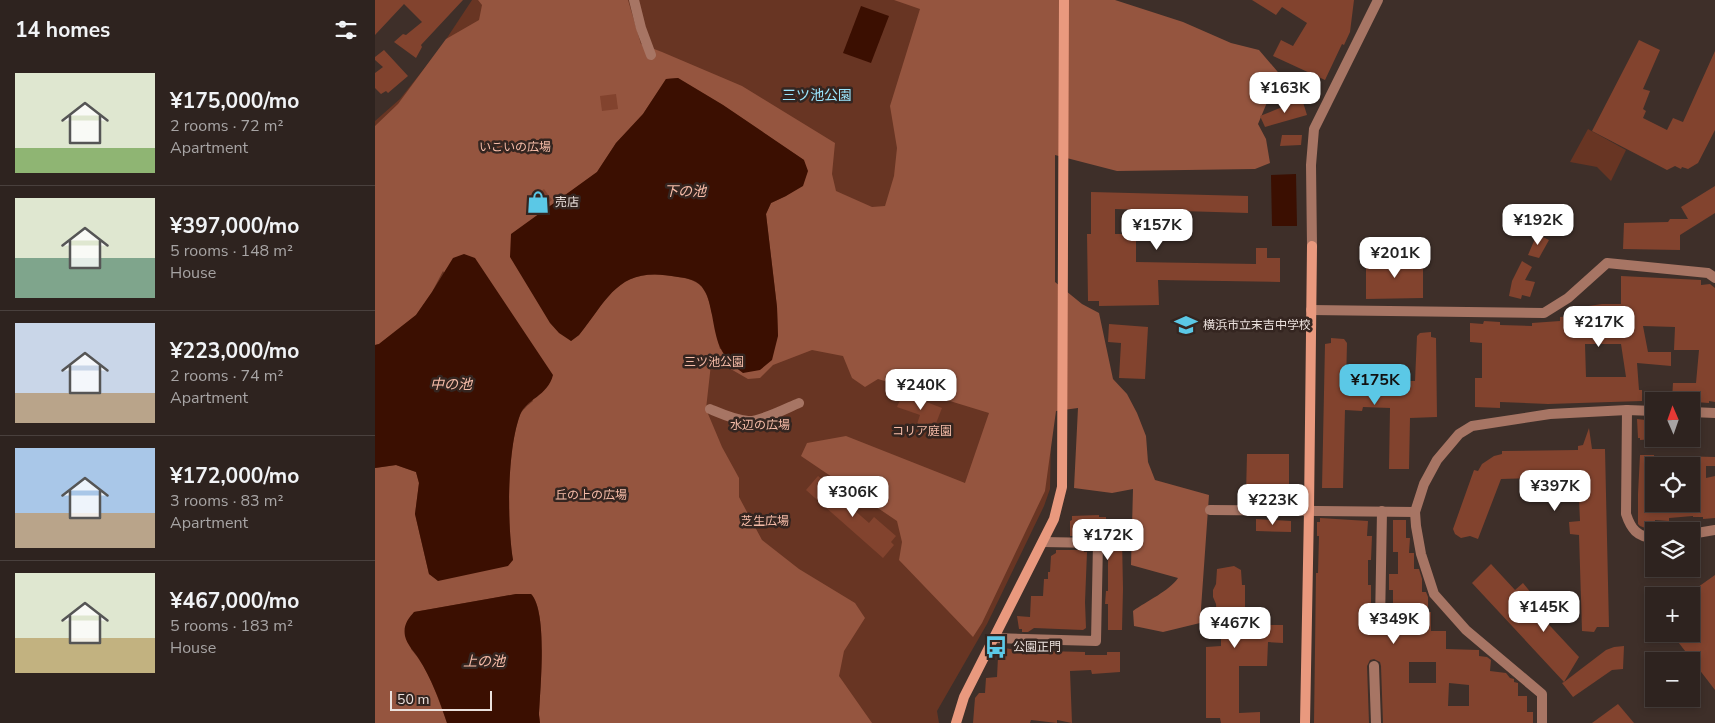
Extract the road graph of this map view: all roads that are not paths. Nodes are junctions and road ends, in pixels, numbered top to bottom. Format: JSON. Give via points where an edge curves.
{"nodes":[{"id":1,"x":634,"y":0,"type":"edge"},
{"id":2,"x":1064,"y":0,"type":"edge"},
{"id":3,"x":1377,"y":0,"type":"edge"},
{"id":4,"x":651,"y":55,"type":"dead end"},
{"id":5,"x":1715,"y":278,"type":"edge"},
{"id":6,"x":1311,"y":310,"type":"junction"},
{"id":7,"x":799,"y":402,"type":"dead end"},
{"id":8,"x":710,"y":409,"type":"dead end"},
{"id":9,"x":1627,"y":410,"type":"junction"},
{"id":10,"x":1645,"y":411,"type":"edge"},
{"id":11,"x":1700,"y":412,"type":"edge"},
{"id":12,"x":1715,"y":412,"type":"edge"},
{"id":13,"x":1210,"y":510,"type":"dead end"},
{"id":14,"x":1309,"y":510,"type":"junction"},
{"id":15,"x":1382,"y":512,"type":"junction"},
{"id":16,"x":1415,"y":512,"type":"junction"},
{"id":17,"x":1715,"y":530,"type":"edge"},
{"id":18,"x":1700,"y":532,"type":"edge"},
{"id":19,"x":1645,"y":537,"type":"edge"},
{"id":20,"x":1043,"y":542,"type":"junction"},
{"id":21,"x":1380,"y":623,"type":"dead end"},
{"id":22,"x":994,"y":638,"type":"junction"},
{"id":23,"x":1375,"y":666,"type":"dead end"},
{"id":24,"x":956,"y":723,"type":"edge"},
{"id":25,"x":1305,"y":723,"type":"edge"},
{"id":26,"x":1376,"y":723,"type":"edge"},
{"id":27,"x":1542,"y":723,"type":"edge"}],
"edges":[{"from":1,"to":4,"type":"street"},
{"from":2,"to":20,"type":"street","via":[[1062,487],[1054,519]]},
{"from":3,"to":6,"type":"street","via":[[1314,129]]},
{"from":5,"to":6,"type":"street","via":[[1708,273],[1607,263],[1568,298],[1545,313]]},
{"from":6,"to":14,"type":"street"},
{"from":7,"to":8,"type":"street","via":[[749,422]]},
{"from":9,"to":10,"type":"street"},
{"from":9,"to":16,"type":"street","via":[[1550,414],[1472,426],[1459,434],[1437,460],[1424,484]]},
{"from":9,"to":19,"type":"street","via":[[1627,514],[1631,527]]},
{"from":11,"to":12,"type":"street"},
{"from":13,"to":14,"type":"street"},
{"from":14,"to":15,"type":"street"},
{"from":14,"to":25,"type":"street"},
{"from":15,"to":16,"type":"street"},
{"from":15,"to":21,"type":"street"},
{"from":16,"to":27,"type":"street","via":[[1421,554],[1434,594],[1466,630],[1542,694]]},
{"from":17,"to":18,"type":"street"},
{"from":20,"to":22,"type":"street"},
{"from":20,"to":22,"type":"street","via":[[1098,543],[1095,641]]},
{"from":22,"to":24,"type":"street","via":[[964,697]]},
{"from":23,"to":26,"type":"street"}]}
